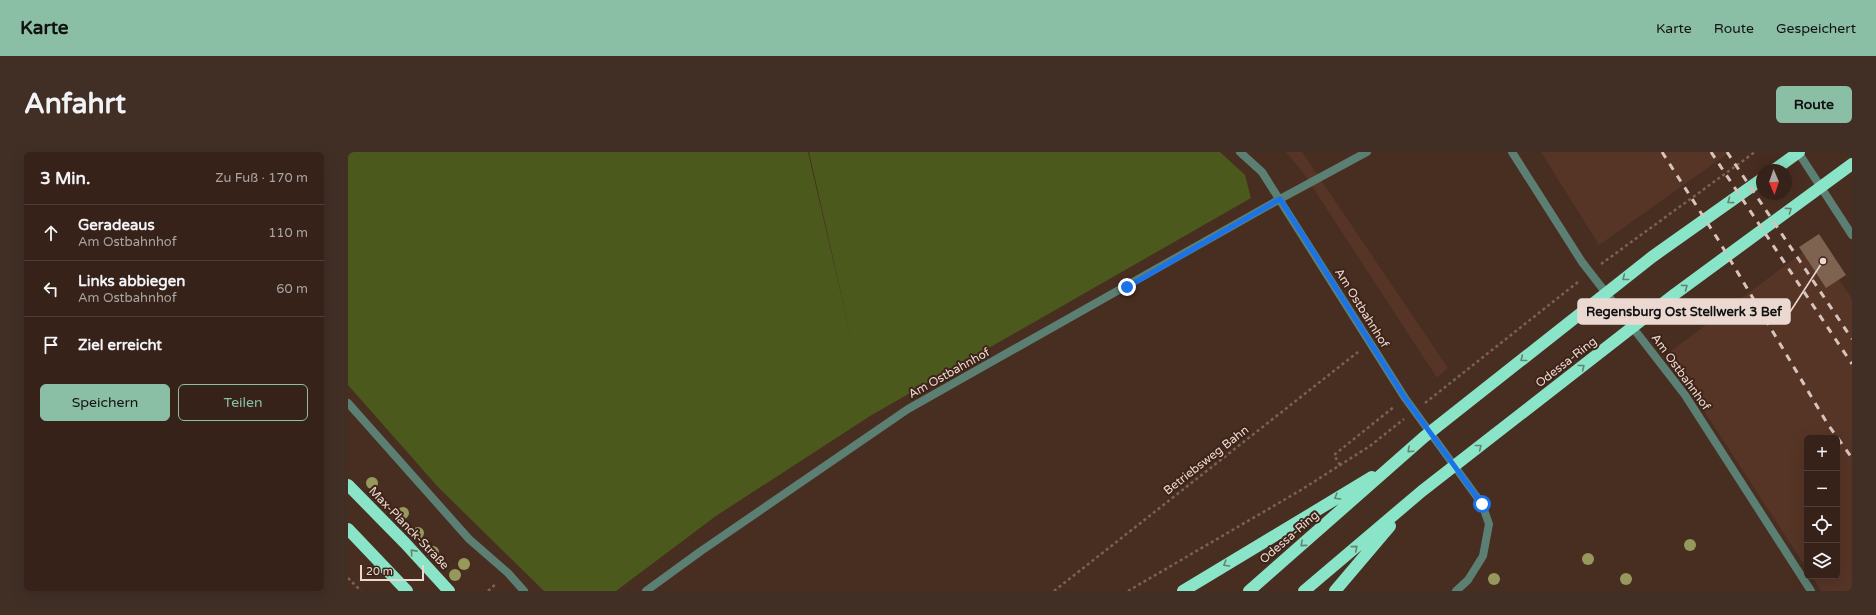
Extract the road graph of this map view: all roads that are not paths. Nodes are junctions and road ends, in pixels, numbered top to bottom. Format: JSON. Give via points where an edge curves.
{"nodes":[{"id":1,"x":1240,"y":152,"type":"edge"},
{"id":2,"x":1367,"y":152,"type":"edge"},
{"id":3,"x":1512,"y":152,"type":"edge"},
{"id":4,"x":1799,"y":152,"type":"edge"},
{"id":5,"x":1782,"y":164,"type":"edge"},
{"id":6,"x":1852,"y":164,"type":"edge"},
{"id":7,"x":1756,"y":183,"type":"edge"},
{"id":8,"x":1280,"y":199,"type":"junction"},
{"id":9,"x":1852,"y":235,"type":"edge"},
{"id":10,"x":348,"y":403,"type":"edge"},
{"id":11,"x":1395,"y":463,"type":"junction"},
{"id":12,"x":348,"y":485,"type":"edge"},
{"id":13,"x":1422,"y":491,"type":"junction"},
{"id":14,"x":348,"y":529,"type":"edge"},
{"id":15,"x":407,"y":591,"type":"edge"},
{"id":16,"x":449,"y":591,"type":"edge"},
{"id":17,"x":524,"y":591,"type":"edge"},
{"id":18,"x":646,"y":591,"type":"edge"},
{"id":19,"x":1183,"y":591,"type":"edge"},
{"id":20,"x":1249,"y":591,"type":"edge"},
{"id":21,"x":1304,"y":591,"type":"edge"},
{"id":22,"x":1335,"y":591,"type":"edge"},
{"id":23,"x":1456,"y":591,"type":"edge"},
{"id":24,"x":1811,"y":591,"type":"edge"}],
"edges":[{"from":1,"to":8,"type":"street","name":"Am Ostbahnhof","via":[[1262,172]]},
{"from":2,"to":8,"type":"street","name":"Am Ostbahnhof"},
{"from":3,"to":24,"type":"street","name":"Am Ostbahnhof","via":[[1582,262],[1685,395]]},
{"from":4,"to":5,"type":"highway"},
{"from":4,"to":9,"type":"street"},
{"from":13,"to":6,"type":"highway","name":"Odessa-Ring","one_way":true,"via":[[1675,294]]},
{"from":7,"to":11,"type":"highway","name":"Odessa-Ring","one_way":true,"via":[[1652,258],[1424,436]]},
{"from":8,"to":18,"type":"street","name":"Am Ostbahnhof","via":[[908,409]]},
{"from":8,"to":23,"type":"street","name":"Am Ostbahnhof","via":[[1405,398],[1482,504],[1489,524],[1483,556],[1468,580]]},
{"from":10,"to":17,"type":"street","via":[[469,539],[508,573]]},
{"from":11,"to":19,"type":"highway","one_way":true},
{"from":11,"to":20,"type":"highway","name":"Odessa-Ring","one_way":true},
{"from":16,"to":12,"type":"highway","name":"Max-Planck-Straße","one_way":true},
{"from":21,"to":13,"type":"highway","name":"Odessa-Ring","one_way":true},
{"from":13,"to":22,"type":"highway"},
{"from":14,"to":15,"type":"highway"}]}
